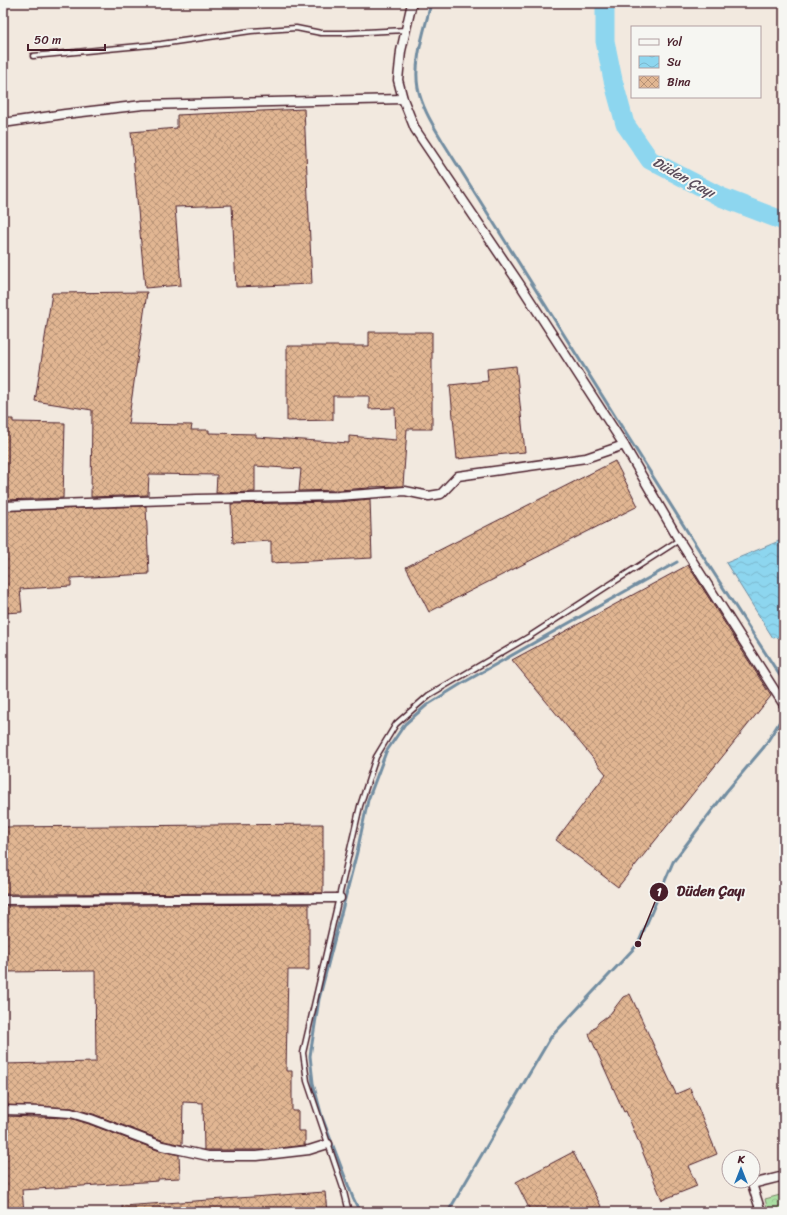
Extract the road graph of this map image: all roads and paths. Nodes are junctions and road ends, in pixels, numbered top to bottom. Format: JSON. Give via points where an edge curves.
{"nodes":[{"id":1,"x":412,"y":3,"type":"edge"},
{"id":2,"x":406,"y":30,"type":"junction"},
{"id":3,"x":33,"y":56,"type":"dead end"},
{"id":4,"x":403,"y":99,"type":"junction"},
{"id":5,"x":3,"y":123,"type":"edge"},
{"id":6,"x":624,"y":446,"type":"junction"},
{"id":7,"x":3,"y":506,"type":"edge"},
{"id":8,"x":680,"y":540,"type":"junction"},
{"id":9,"x":784,"y":705,"type":"edge"},
{"id":10,"x":340,"y":898,"type":"junction"},
{"id":11,"x":3,"y":900,"type":"edge"},
{"id":12,"x":3,"y":1110,"type":"edge"},
{"id":13,"x":328,"y":1144,"type":"junction"},
{"id":14,"x":784,"y":1176,"type":"edge"},
{"id":15,"x":349,"y":1212,"type":"edge"},
{"id":16,"x":761,"y":1212,"type":"edge"}],
"edges":[{"from":1,"to":2,"type":"street"},
{"from":2,"to":3,"type":"lane","via":[[321,33],[296,28],[251,31],[161,44]]},
{"from":2,"to":4,"type":"street","via":[[399,61],[398,80]]},
{"from":4,"to":5,"type":"street","via":[[143,105]]},
{"from":4,"to":6,"type":"street","via":[[415,130],[523,289]]},
{"from":6,"to":7,"type":"street","via":[[586,458],[458,476],[441,494],[429,496],[404,491],[338,496],[197,498]]},
{"from":6,"to":8,"type":"street"},
{"from":8,"to":9,"type":"street"},
{"from":8,"to":10,"type":"lane","via":[[530,636],[429,695],[396,724],[376,756],[360,806]]},
{"from":10,"to":11,"type":"street"},
{"from":10,"to":13,"type":"lane","via":[[303,1053],[307,1081]]},
{"from":12,"to":13,"type":"street","via":[[71,1113],[162,1146],[208,1156],[258,1156],[309,1150]]},
{"from":13,"to":15,"type":"lane"},
{"from":14,"to":16,"type":"street","via":[[752,1184]]}]}
